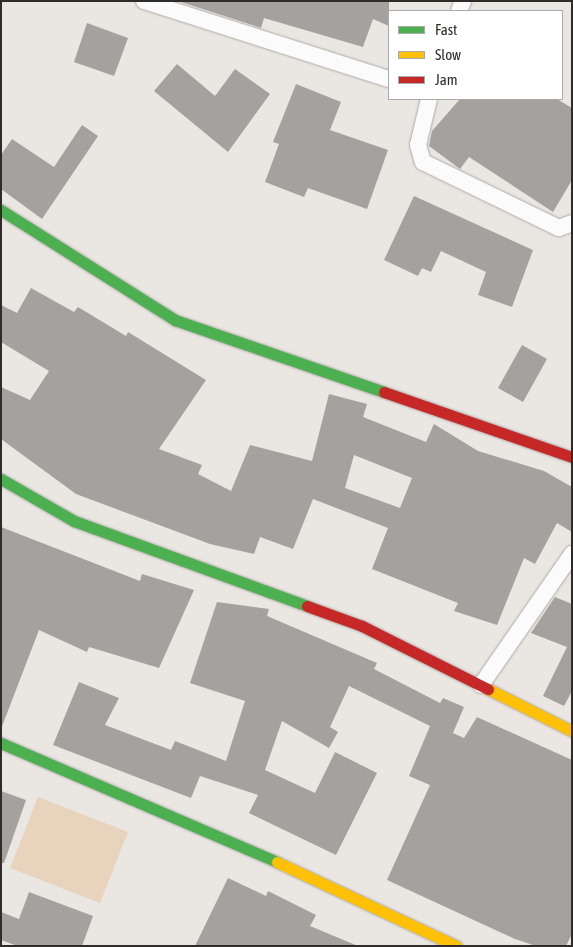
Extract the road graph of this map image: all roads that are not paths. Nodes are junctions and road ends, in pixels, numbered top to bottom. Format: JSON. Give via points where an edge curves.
{"nodes":[{"id":1,"x":144,"y":1,"type":"edge"},
{"id":2,"x":388,"y":79,"type":"edge"},
{"id":3,"x":429,"y":100,"type":"edge"},
{"id":4,"x":1,"y":210,"type":"edge"},
{"id":5,"x":572,"y":223,"type":"edge"},
{"id":6,"x":572,"y":457,"type":"edge"},
{"id":7,"x":1,"y":480,"type":"edge"},
{"id":8,"x":572,"y":554,"type":"edge"},
{"id":9,"x":481,"y":685,"type":"junction"},
{"id":10,"x":572,"y":731,"type":"edge"},
{"id":11,"x":1,"y":743,"type":"edge"},
{"id":12,"x":456,"y":946,"type":"edge"}],
"edges":[{"from":1,"to":2,"type":"street"},
{"from":3,"to":5,"type":"street","via":[[418,145],[423,162],[559,228]]},
{"from":4,"to":6,"type":"street","via":[[175,320]]},
{"from":7,"to":9,"type":"street","via":[[74,521],[362,626]]},
{"from":8,"to":9,"type":"street"},
{"from":9,"to":10,"type":"street"},
{"from":11,"to":12,"type":"street","via":[[227,838]]}]}
